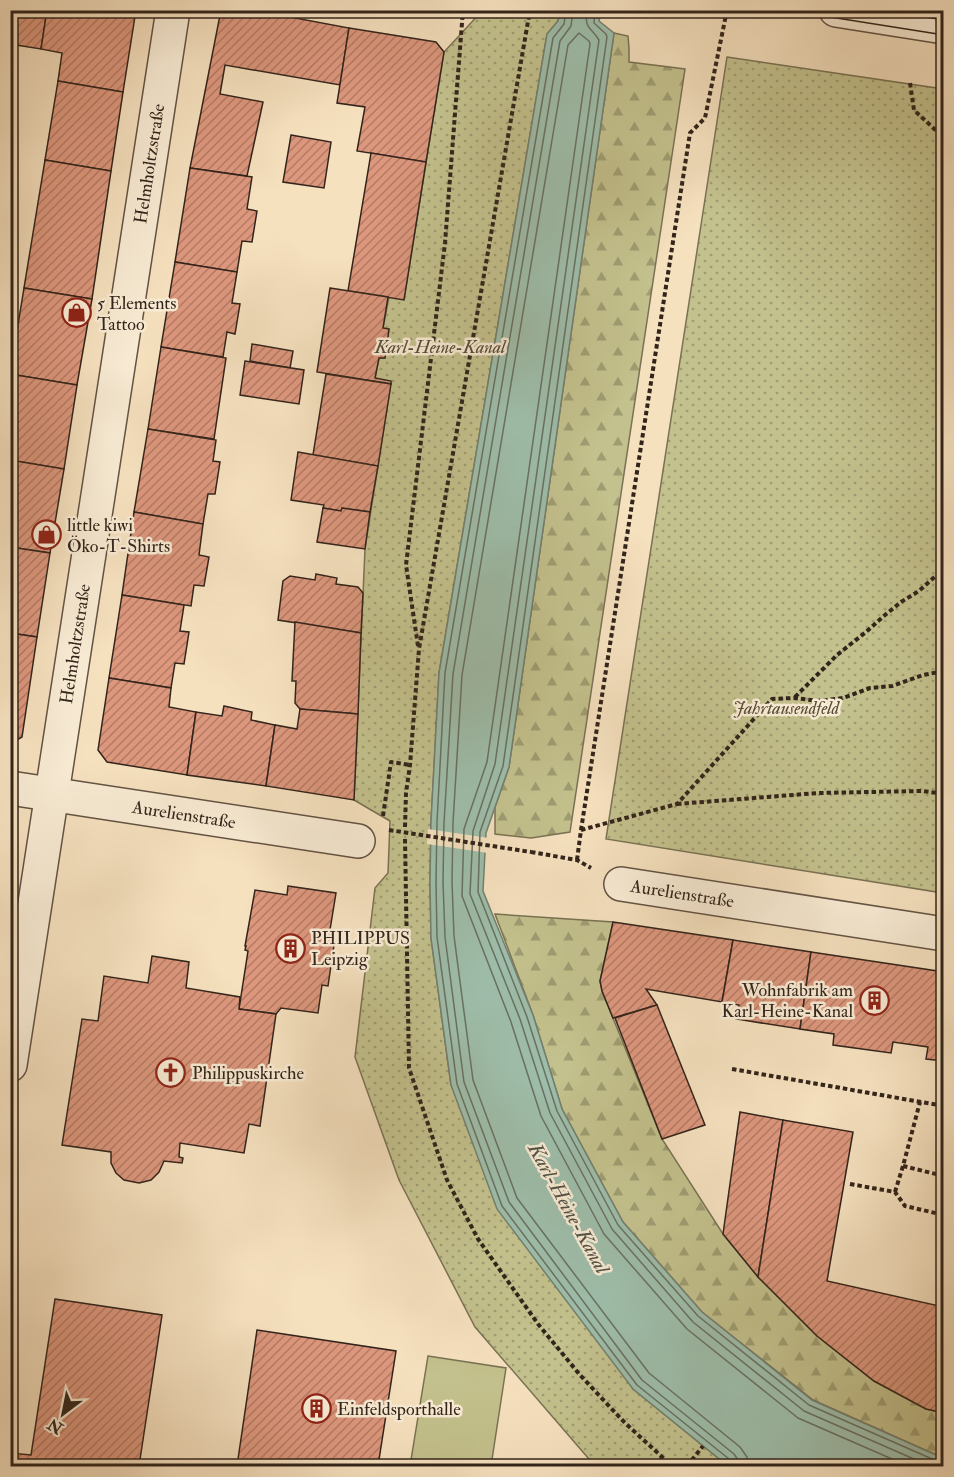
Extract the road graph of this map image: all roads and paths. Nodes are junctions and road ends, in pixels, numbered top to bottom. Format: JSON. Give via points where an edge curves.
{"nodes":[{"id":1,"x":173,"y":10,"type":"edge"},
{"id":2,"x":463,"y":10,"type":"edge"},
{"id":3,"x":530,"y":10,"type":"edge"},
{"id":4,"x":727,"y":10,"type":"edge"},
{"id":5,"x":836,"y":10,"type":"edge"},
{"id":6,"x":944,"y":27,"type":"edge"},
{"id":7,"x":909,"y":83,"type":"dead end"},
{"id":8,"x":944,"y":138,"type":"edge"},
{"id":9,"x":944,"y":519,"type":"edge"},
{"id":10,"x":940,"y":572,"type":"junction"},
{"id":11,"x":944,"y":612,"type":"edge"},
{"id":12,"x":419,"y":649,"type":"junction"},
{"id":13,"x":944,"y":671,"type":"edge"},
{"id":14,"x":794,"y":698,"type":"junction"},
{"id":15,"x":410,"y":765,"type":"junction"},
{"id":16,"x":10,"y":788,"type":"edge"},
{"id":17,"x":53,"y":794,"type":"junction"},
{"id":18,"x":944,"y":794,"type":"edge"},
{"id":19,"x":677,"y":804,"type":"junction"},
{"id":20,"x":382,"y":818,"type":"dead end"},
{"id":21,"x":405,"y":827,"type":"dead end"},
{"id":22,"x":389,"y":830,"type":"dead end"},
{"id":23,"x":580,"y":830,"type":"junction"},
{"id":24,"x":405,"y":839,"type":"dead end"},
{"id":25,"x":358,"y":841,"type":"dead end"},
{"id":26,"x":577,"y":860,"type":"junction"},
{"id":27,"x":621,"y":884,"type":"joint"},
{"id":28,"x":944,"y":933,"type":"edge"},
{"id":29,"x":10,"y":1065,"type":"edge"},
{"id":30,"x":732,"y":1069,"type":"dead end"},
{"id":31,"x":920,"y":1102,"type":"junction"},
{"id":32,"x":944,"y":1106,"type":"edge"},
{"id":33,"x":903,"y":1166,"type":"junction"},
{"id":34,"x":944,"y":1176,"type":"edge"},
{"id":35,"x":850,"y":1184,"type":"dead end"},
{"id":36,"x":895,"y":1192,"type":"junction"},
{"id":37,"x":944,"y":1215,"type":"edge"},
{"id":38,"x":703,"y":1446,"type":"dead end"},
{"id":39,"x":662,"y":1458,"type":"junction"},
{"id":40,"x":655,"y":1467,"type":"edge"},
{"id":41,"x":672,"y":1467,"type":"edge"},
{"id":42,"x":687,"y":1467,"type":"edge"}],
"edges":[{"from":1,"to":17,"type":"street","name":"Helmholtzstraße"},
{"from":2,"to":12,"type":"path","via":[[445,243],[406,564]]},
{"from":3,"to":12,"type":"path"},
{"from":4,"to":23,"type":"path","via":[[705,118],[690,133]]},
{"from":5,"to":6,"type":"street"},
{"from":7,"to":8,"type":"path","via":[[914,110]]},
{"from":9,"to":10,"type":"path"},
{"from":10,"to":11,"type":"path"},
{"from":10,"to":14,"type":"path","via":[[837,655]]},
{"from":12,"to":15,"type":"path"},
{"from":13,"to":14,"type":"path","via":[[843,698]]},
{"from":14,"to":19,"type":"path","via":[[772,699]]},
{"from":15,"to":20,"type":"path","via":[[390,762]]},
{"from":15,"to":21,"type":"path"},
{"from":16,"to":17,"type":"street","name":"Aurelienstraße"},
{"from":17,"to":25,"type":"street","name":"Aurelienstraße"},
{"from":17,"to":29,"type":"street","name":"Helmholtzstraße"},
{"from":18,"to":19,"type":"path","via":[[818,793]]},
{"from":19,"to":23,"type":"path"},
{"from":22,"to":26,"type":"path","name":"Aurelienstraße","bridge":true},
{"from":23,"to":26,"type":"path"},
{"from":24,"to":39,"type":"path","via":[[409,1068],[447,1180],[478,1239],[538,1324],[580,1375]]},
{"from":26,"to":27,"type":"path","name":"Aurelienstraße"},
{"from":27,"to":28,"type":"street","name":"Aurelienstraße"},
{"from":30,"to":31,"type":"path"},
{"from":31,"to":32,"type":"path"},
{"from":31,"to":33,"type":"path"},
{"from":33,"to":34,"type":"path"},
{"from":33,"to":36,"type":"path"},
{"from":35,"to":36,"type":"path"},
{"from":36,"to":37,"type":"path","via":[[905,1206]]},
{"from":38,"to":42,"type":"path"},
{"from":39,"to":40,"type":"path"},
{"from":39,"to":41,"type":"path"}]}
